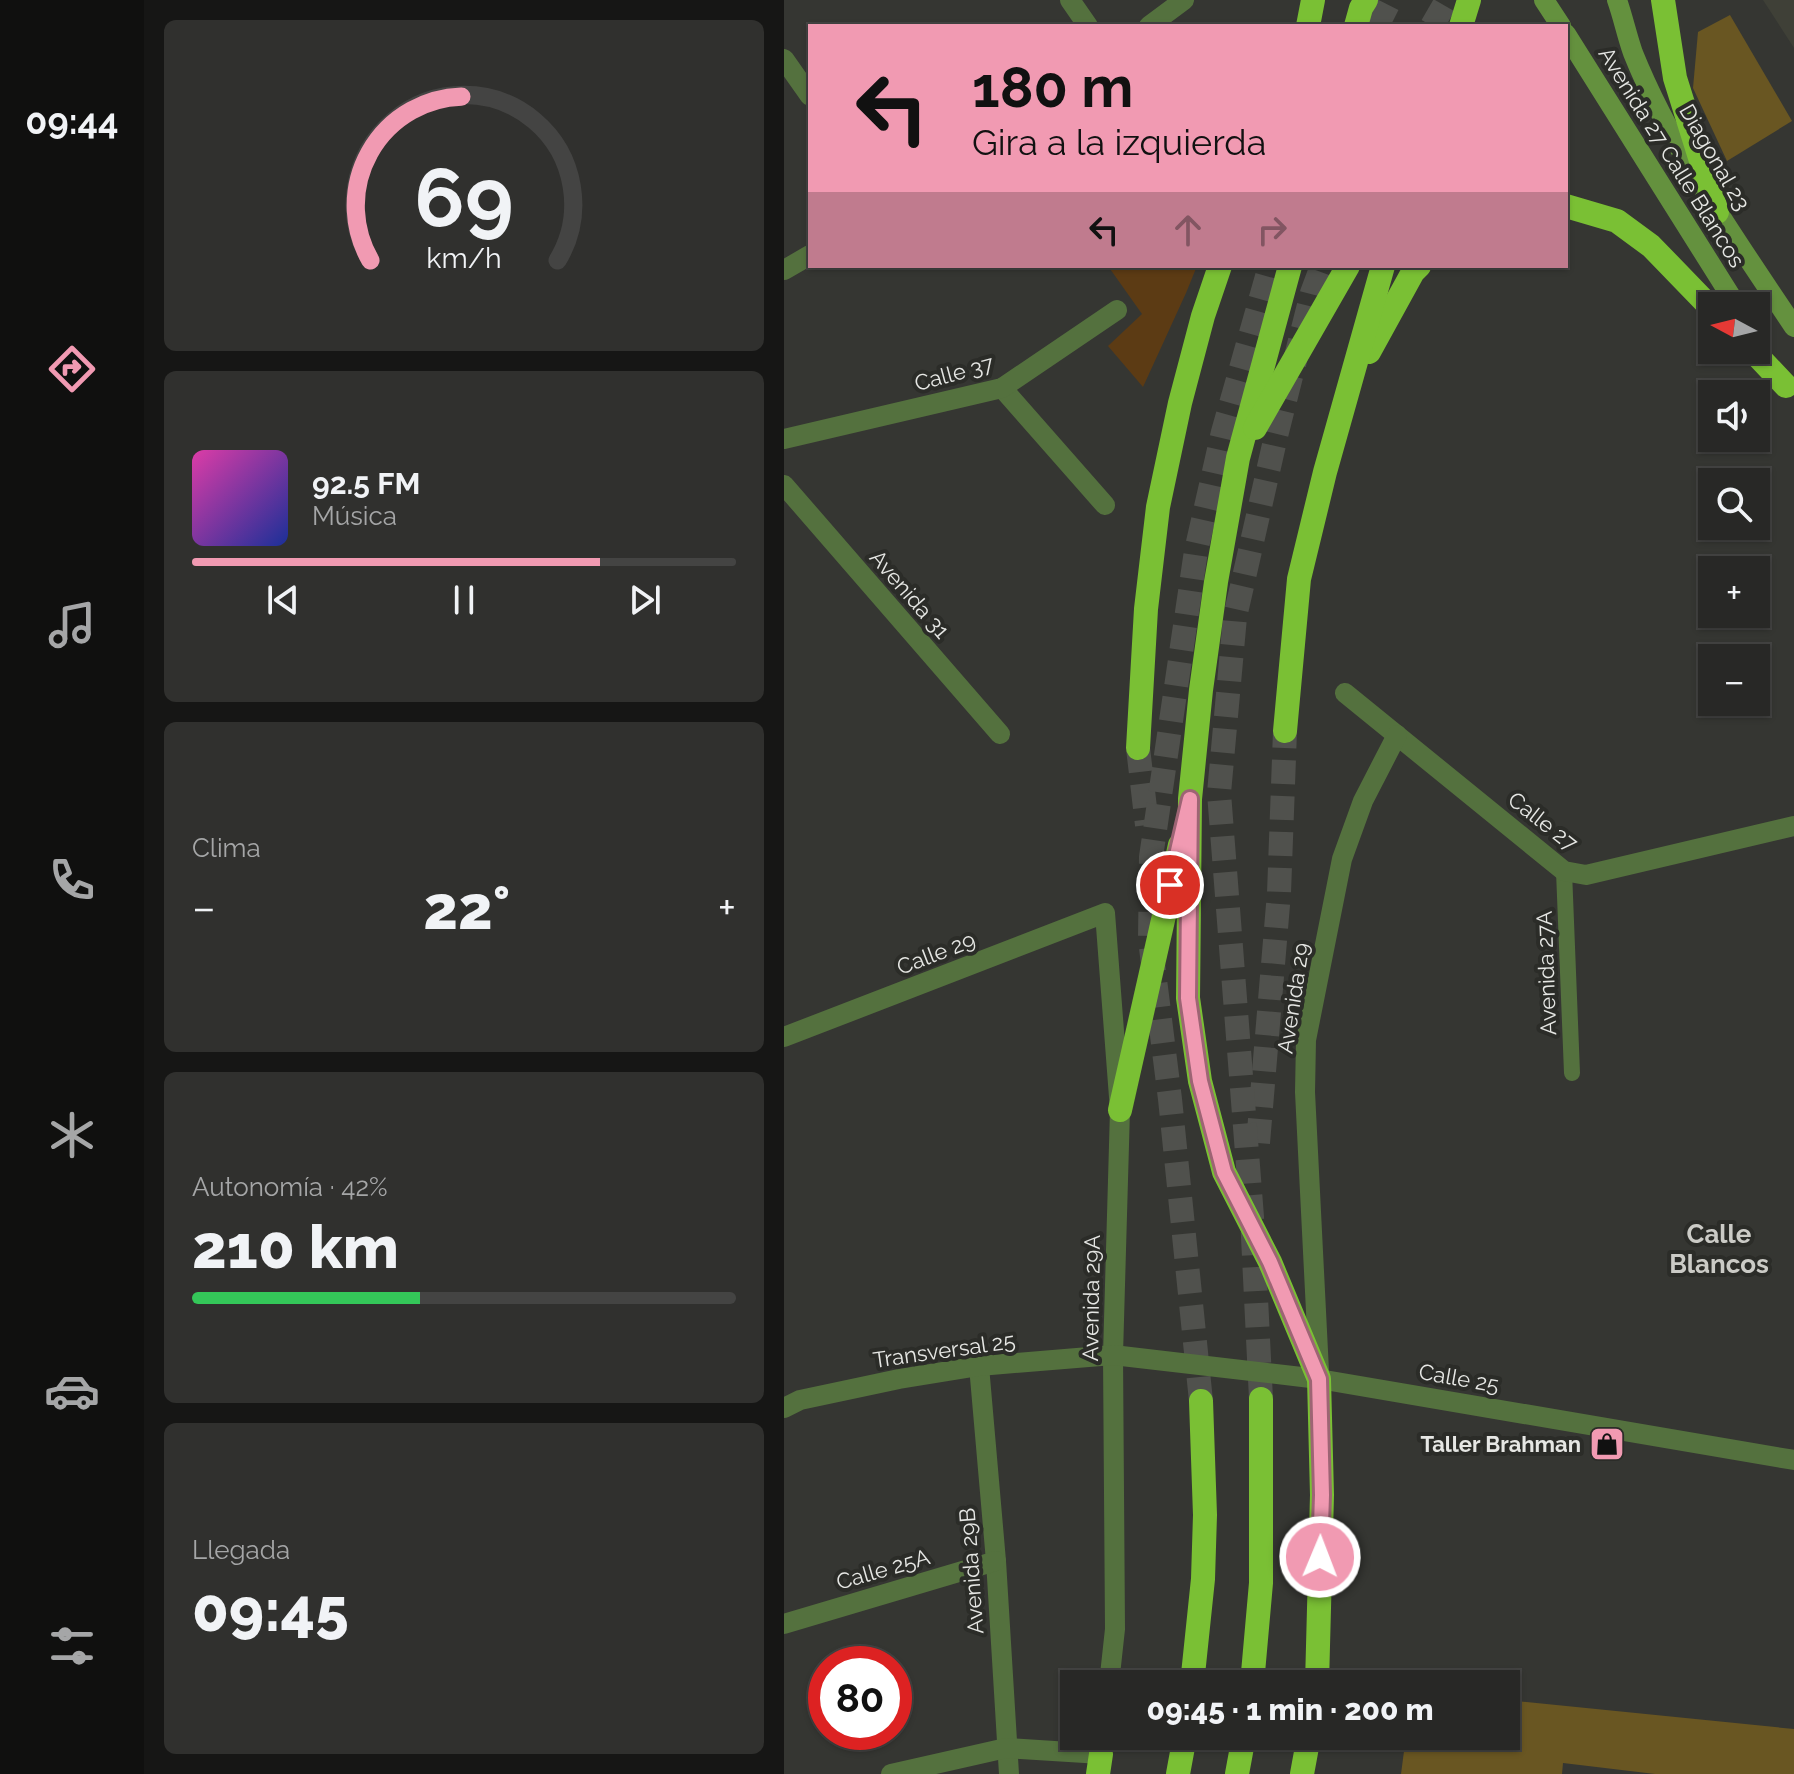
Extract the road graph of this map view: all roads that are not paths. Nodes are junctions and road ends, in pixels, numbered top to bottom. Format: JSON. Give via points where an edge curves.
{"nodes":[{"id":1,"x":1070,"y":0,"type":"edge"},
{"id":2,"x":1184,"y":0,"type":"edge"},
{"id":3,"x":1313,"y":0,"type":"edge"},
{"id":4,"x":1469,"y":0,"type":"edge"},
{"id":5,"x":1544,"y":0,"type":"edge"},
{"id":6,"x":1617,"y":0,"type":"edge"},
{"id":7,"x":1663,"y":0,"type":"edge"},
{"id":8,"x":1087,"y":24,"type":"edge"},
{"id":9,"x":1152,"y":24,"type":"edge"},
{"id":10,"x":1308,"y":24,"type":"edge"},
{"id":11,"x":1462,"y":24,"type":"edge"},
{"id":12,"x":1560,"y":24,"type":"edge"},
{"id":13,"x":1568,"y":37,"type":"edge"},
{"id":14,"x":784,"y":59,"type":"edge"},
{"id":15,"x":808,"y":93,"type":"edge"},
{"id":16,"x":1568,"y":207,"type":"edge"},
{"id":17,"x":1717,"y":212,"type":"junction"},
{"id":18,"x":808,"y":256,"type":"edge"},
{"id":19,"x":1219,"y":268,"type":"edge"},
{"id":20,"x":1289,"y":268,"type":"edge"},
{"id":21,"x":1347,"y":268,"type":"edge"},
{"id":22,"x":1382,"y":268,"type":"edge"},
{"id":23,"x":1417,"y":268,"type":"edge"},
{"id":24,"x":784,"y":270,"type":"edge"},
{"id":25,"x":1728,"y":292,"type":"edge"},
{"id":26,"x":1698,"y":295,"type":"edge"},
{"id":27,"x":1117,"y":310,"type":"dead end"},
{"id":28,"x":1794,"y":327,"type":"edge"},
{"id":29,"x":1770,"y":360,"type":"edge"},
{"id":30,"x":1765,"y":364,"type":"edge"},
{"id":31,"x":1350,"y":385,"type":"junction"},
{"id":32,"x":1002,"y":388,"type":"junction"},
{"id":33,"x":1790,"y":392,"type":"edge"},
{"id":34,"x":784,"y":439,"type":"edge"},
{"id":35,"x":1238,"y":458,"type":"junction"},
{"id":36,"x":784,"y":485,"type":"edge"},
{"id":37,"x":1105,"y":505,"type":"dead end"},
{"id":38,"x":1345,"y":693,"type":"dead end"},
{"id":39,"x":1285,"y":731,"type":"tunnel mouth"},
{"id":40,"x":1000,"y":734,"type":"dead end"},
{"id":41,"x":1397,"y":735,"type":"junction"},
{"id":42,"x":1138,"y":748,"type":"tunnel mouth"},
{"id":43,"x":1190,"y":799,"type":"junction"},
{"id":44,"x":1794,"y":826,"type":"edge"},
{"id":45,"x":1564,"y":871,"type":"junction"},
{"id":46,"x":1105,"y":913,"type":"joint"},
{"id":47,"x":784,"y":1037,"type":"edge"},
{"id":48,"x":1572,"y":1073,"type":"dead end"},
{"id":49,"x":1120,"y":1110,"type":"junction"},
{"id":50,"x":1113,"y":1355,"type":"junction"},
{"id":51,"x":979,"y":1366,"type":"junction"},
{"id":52,"x":1319,"y":1379,"type":"junction"},
{"id":53,"x":1261,"y":1399,"type":"tunnel mouth"},
{"id":54,"x":1201,"y":1401,"type":"tunnel mouth"},
{"id":55,"x":784,"y":1408,"type":"edge"},
{"id":56,"x":1794,"y":1460,"type":"edge"},
{"id":57,"x":996,"y":1561,"type":"junction"},
{"id":58,"x":784,"y":1624,"type":"edge"},
{"id":59,"x":1111,"y":1670,"type":"edge"},
{"id":60,"x":1193,"y":1670,"type":"edge"},
{"id":61,"x":1253,"y":1670,"type":"edge"},
{"id":62,"x":1317,"y":1670,"type":"edge"},
{"id":63,"x":1006,"y":1748,"type":"junction"},
{"id":64,"x":1182,"y":1750,"type":"edge"},
{"id":65,"x":1241,"y":1750,"type":"edge"},
{"id":66,"x":1306,"y":1750,"type":"edge"},
{"id":67,"x":1101,"y":1755,"type":"edge"},
{"id":68,"x":891,"y":1774,"type":"edge"},
{"id":69,"x":1009,"y":1774,"type":"edge"},
{"id":70,"x":1178,"y":1774,"type":"edge"},
{"id":71,"x":1237,"y":1774,"type":"edge"},
{"id":72,"x":1302,"y":1774,"type":"edge"}],
"edges":[{"from":1,"to":8,"type":"street"},
{"from":2,"to":9,"type":"street"},
{"from":3,"to":10,"type":"highway"},
{"from":4,"to":11,"type":"highway"},
{"from":5,"to":12,"type":"main road"},
{"from":6,"to":17,"type":"main road","name":"Diagonal 23","via":[[1633,52],[1663,116]]},
{"from":7,"to":17,"type":"highway","via":[[1675,78]]},
{"from":13,"to":25,"type":"main road","name":"Avenida 27 Calle Blancos"},
{"from":14,"to":15,"type":"street"},
{"from":16,"to":26,"type":"highway","via":[[1617,221],[1651,246]]},
{"from":17,"to":28,"type":"main road","name":"Diagonal 23"},
{"from":18,"to":24,"type":"street"},
{"from":19,"to":42,"type":"highway","via":[[1180,403],[1158,507]]},
{"from":20,"to":35,"type":"highway"},
{"from":21,"to":35,"type":"highway"},
{"from":22,"to":31,"type":"highway"},
{"from":23,"to":31,"type":"highway"},
{"from":27,"to":32,"type":"street","name":"Calle 37"},
{"from":29,"to":33,"type":"main road"},
{"from":30,"to":33,"type":"highway"},
{"from":31,"to":39,"type":"highway","via":[[1299,579]]},
{"from":32,"to":34,"type":"street","name":"Calle 37"},
{"from":32,"to":37,"type":"street"},
{"from":35,"to":43,"type":"highway","via":[[1216,582]]},
{"from":36,"to":40,"type":"street","name":"Avenida 31"},
{"from":38,"to":41,"type":"street","name":"Calle 27"},
{"from":41,"to":45,"type":"street","name":"Calle 27"},
{"from":41,"to":52,"type":"street","name":"Avenida 29","via":[[1363,801],[1342,859],[1306,1040]]},
{"from":43,"to":49,"type":"highway"},
{"from":43,"to":52,"type":"highway","via":[[1188,998],[1200,1081],[1224,1172],[1270,1262]]},
{"from":44,"to":45,"type":"street","name":"Calle 27","via":[[1586,875]]},
{"from":45,"to":48,"type":"lane","name":"Avenida 27A"},
{"from":46,"to":47,"type":"street","name":"Calle 29"},
{"from":46,"to":49,"type":"street","name":"Avenida 29A"},
{"from":49,"to":50,"type":"street","name":"Avenida 29A"},
{"from":50,"to":51,"type":"street","name":"Transversal 25"},
{"from":50,"to":52,"type":"street","name":"Calle 25"},
{"from":50,"to":59,"type":"street","name":"Avenida 29A","via":[[1115,1629]]},
{"from":51,"to":55,"type":"street","name":"Transversal 25","via":[[800,1400]]},
{"from":51,"to":57,"type":"street","name":"Avenida 29B"},
{"from":52,"to":56,"type":"street","name":"Calle 25"},
{"from":52,"to":62,"type":"highway"},
{"from":53,"to":61,"type":"highway","via":[[1261,1583]]},
{"from":54,"to":60,"type":"highway","via":[[1205,1515]]},
{"from":57,"to":58,"type":"street","name":"Calle 25A"},
{"from":57,"to":63,"type":"street","name":"Avenida 29B"},
{"from":63,"to":67,"type":"street"},
{"from":63,"to":68,"type":"street"},
{"from":63,"to":69,"type":"street","name":"Avenida 29B"},
{"from":64,"to":70,"type":"highway"},
{"from":65,"to":71,"type":"highway"},
{"from":66,"to":72,"type":"highway"}]}
